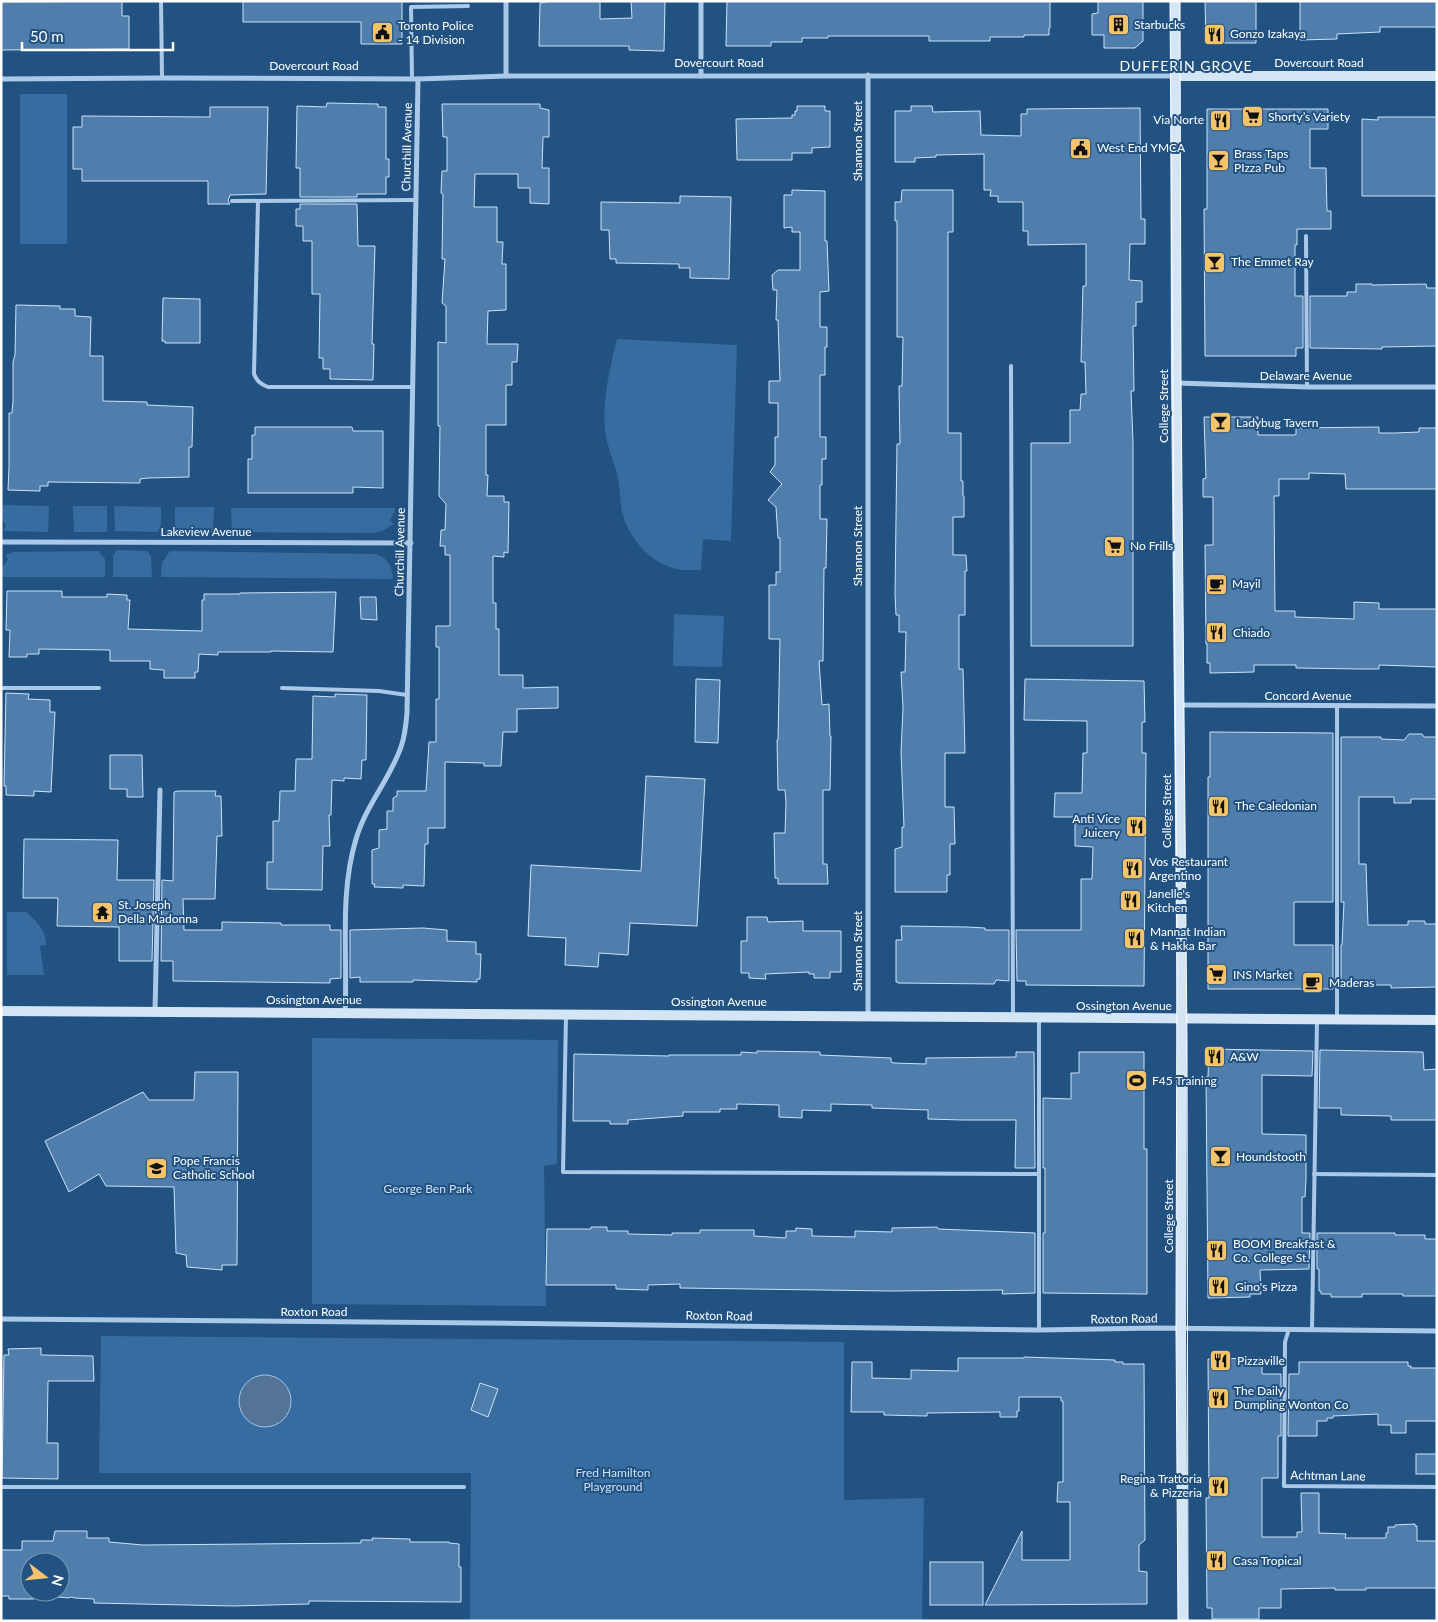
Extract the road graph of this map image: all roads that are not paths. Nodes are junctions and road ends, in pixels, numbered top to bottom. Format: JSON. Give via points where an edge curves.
{"nodes":[{"id":1,"x":161,"y":1,"type":"edge"},
{"id":2,"x":506,"y":1,"type":"edge"},
{"id":3,"x":701,"y":1,"type":"edge"},
{"id":4,"x":1174,"y":1,"type":"edge"},
{"id":5,"x":468,"y":6,"type":"dead end"},
{"id":6,"x":868,"y":75,"type":"junction"},
{"id":7,"x":506,"y":76,"type":"junction"},
{"id":8,"x":701,"y":76,"type":"junction"},
{"id":9,"x":1176,"y":76,"type":"junction"},
{"id":10,"x":1437,"y":76,"type":"edge"},
{"id":11,"x":162,"y":78,"type":"junction"},
{"id":12,"x":1,"y":79,"type":"edge"},
{"id":13,"x":412,"y":79,"type":"junction"},
{"id":14,"x":418,"y":79,"type":"junction"},
{"id":15,"x":416,"y":200,"type":"junction"},
{"id":16,"x":232,"y":201,"type":"dead end"},
{"id":17,"x":258,"y":201,"type":"junction"},
{"id":18,"x":1306,"y":236,"type":"dead end"},
{"id":19,"x":1011,"y":366,"type":"dead end"},
{"id":20,"x":1176,"y":383,"type":"junction"},
{"id":21,"x":1307,"y":387,"type":"junction"},
{"id":22,"x":1437,"y":387,"type":"edge"},
{"id":23,"x":413,"y":388,"type":"junction"},
{"id":24,"x":1,"y":542,"type":"edge"},
{"id":25,"x":411,"y":543,"type":"junction"},
{"id":26,"x":1,"y":688,"type":"edge"},
{"id":27,"x":100,"y":688,"type":"dead end"},
{"id":28,"x":282,"y":688,"type":"dead end"},
{"id":29,"x":407,"y":696,"type":"junction"},
{"id":30,"x":1179,"y":705,"type":"junction"},
{"id":31,"x":1337,"y":706,"type":"junction"},
{"id":32,"x":1437,"y":706,"type":"edge"},
{"id":33,"x":160,"y":790,"type":"dead end"},
{"id":34,"x":1,"y":1011,"type":"edge"},
{"id":35,"x":155,"y":1011,"type":"junction"},
{"id":36,"x":345,"y":1013,"type":"junction"},
{"id":37,"x":567,"y":1014,"type":"junction"},
{"id":38,"x":868,"y":1016,"type":"junction"},
{"id":39,"x":1013,"y":1018,"type":"junction"},
{"id":40,"x":1039,"y":1018,"type":"junction"},
{"id":41,"x":1182,"y":1018,"type":"junction"},
{"id":42,"x":1317,"y":1019,"type":"junction"},
{"id":43,"x":1337,"y":1019,"type":"junction"},
{"id":44,"x":1437,"y":1020,"type":"edge"},
{"id":45,"x":1038,"y":1174,"type":"junction"},
{"id":46,"x":1314,"y":1174,"type":"junction"},
{"id":47,"x":1437,"y":1175,"type":"edge"},
{"id":48,"x":1,"y":1319,"type":"edge"},
{"id":49,"x":1181,"y":1328,"type":"junction"},
{"id":50,"x":1289,"y":1329,"type":"junction"},
{"id":51,"x":1312,"y":1329,"type":"junction"},
{"id":52,"x":1039,"y":1330,"type":"junction"},
{"id":53,"x":1437,"y":1331,"type":"edge"},
{"id":54,"x":464,"y":1487,"type":"dead end"},
{"id":55,"x":1437,"y":1487,"type":"edge"},
{"id":56,"x":1,"y":1488,"type":"edge"},
{"id":57,"x":1183,"y":1621,"type":"edge"}],
"edges":[{"from":1,"to":11,"type":"lane"},
{"from":2,"to":7,"type":"street"},
{"from":3,"to":8,"type":"street"},
{"from":4,"to":9,"type":"street","name":"College Street"},
{"from":5,"to":13,"type":"lane","via":[[411,7]]},
{"from":6,"to":8,"type":"street","name":"Dovercourt Road"},
{"from":6,"to":9,"type":"street","name":"Dovercourt Road"},
{"from":6,"to":38,"type":"street","name":"Shannon Street"},
{"from":7,"to":8,"type":"street","name":"Dovercourt Road"},
{"from":7,"to":14,"type":"street","name":"Dovercourt Road"},
{"from":9,"to":10,"type":"street","name":"Dovercourt Road"},
{"from":9,"to":20,"type":"street","name":"College Street"},
{"from":11,"to":12,"type":"street","name":"Dovercourt Road"},
{"from":11,"to":13,"type":"street","name":"Dovercourt Road"},
{"from":13,"to":14,"type":"street","name":"Dovercourt Road"},
{"from":14,"to":15,"type":"street","name":"Churchill Avenue"},
{"from":15,"to":17,"type":"lane"},
{"from":15,"to":23,"type":"street","name":"Churchill Avenue"},
{"from":16,"to":17,"type":"lane"},
{"from":17,"to":23,"type":"lane","via":[[254,374],[261,384],[268,387]]},
{"from":18,"to":21,"type":"lane"},
{"from":19,"to":39,"type":"lane"},
{"from":20,"to":21,"type":"street","name":"Delaware Avenue"},
{"from":20,"to":30,"type":"street","name":"College Street"},
{"from":21,"to":22,"type":"street","name":"Delaware Avenue"},
{"from":23,"to":25,"type":"street","name":"Churchill Avenue"},
{"from":24,"to":25,"type":"street","name":"Lakeview Avenue"},
{"from":25,"to":29,"type":"street","name":"Churchill Avenue"},
{"from":26,"to":27,"type":"lane"},
{"from":28,"to":29,"type":"lane","via":[[379,691]]},
{"from":29,"to":36,"type":"street","name":"Churchill Avenue","via":[[401,748],[362,821],[351,859],[346,903]]},
{"from":30,"to":31,"type":"street","name":"Concord Avenue"},
{"from":30,"to":41,"type":"street","name":"College Street"},
{"from":31,"to":32,"type":"street","name":"Concord Avenue"},
{"from":31,"to":43,"type":"lane"},
{"from":33,"to":35,"type":"street"},
{"from":34,"to":35,"type":"street","name":"Ossington Avenue"},
{"from":35,"to":36,"type":"street","name":"Ossington Avenue"},
{"from":36,"to":37,"type":"street","name":"Ossington Avenue"},
{"from":37,"to":38,"type":"street","name":"Ossington Avenue"},
{"from":37,"to":45,"type":"lane","via":[[563,1172]]},
{"from":38,"to":39,"type":"street","name":"Ossington Avenue"},
{"from":39,"to":40,"type":"street","name":"Ossington Avenue"},
{"from":40,"to":41,"type":"street","name":"Ossington Avenue"},
{"from":40,"to":45,"type":"lane"},
{"from":41,"to":42,"type":"street","name":"Ossington Avenue"},
{"from":41,"to":49,"type":"street","name":"College Street"},
{"from":42,"to":43,"type":"street","name":"Ossington Avenue"},
{"from":42,"to":46,"type":"lane"},
{"from":43,"to":44,"type":"street","name":"Ossington Avenue"},
{"from":45,"to":52,"type":"lane"},
{"from":46,"to":47,"type":"lane"},
{"from":46,"to":51,"type":"lane"},
{"from":48,"to":52,"type":"street","name":"Roxton Road"},
{"from":49,"to":50,"type":"street","name":"Roxton Road"},
{"from":49,"to":52,"type":"street","name":"Roxton Road"},
{"from":49,"to":57,"type":"street","name":"College Street"},
{"from":50,"to":51,"type":"street","name":"Roxton Road"},
{"from":50,"to":55,"type":"lane","name":"Achtman Lane","via":[[1285,1342],[1284,1486]]},
{"from":51,"to":53,"type":"street","name":"Roxton Road"},
{"from":54,"to":56,"type":"lane"}]}
